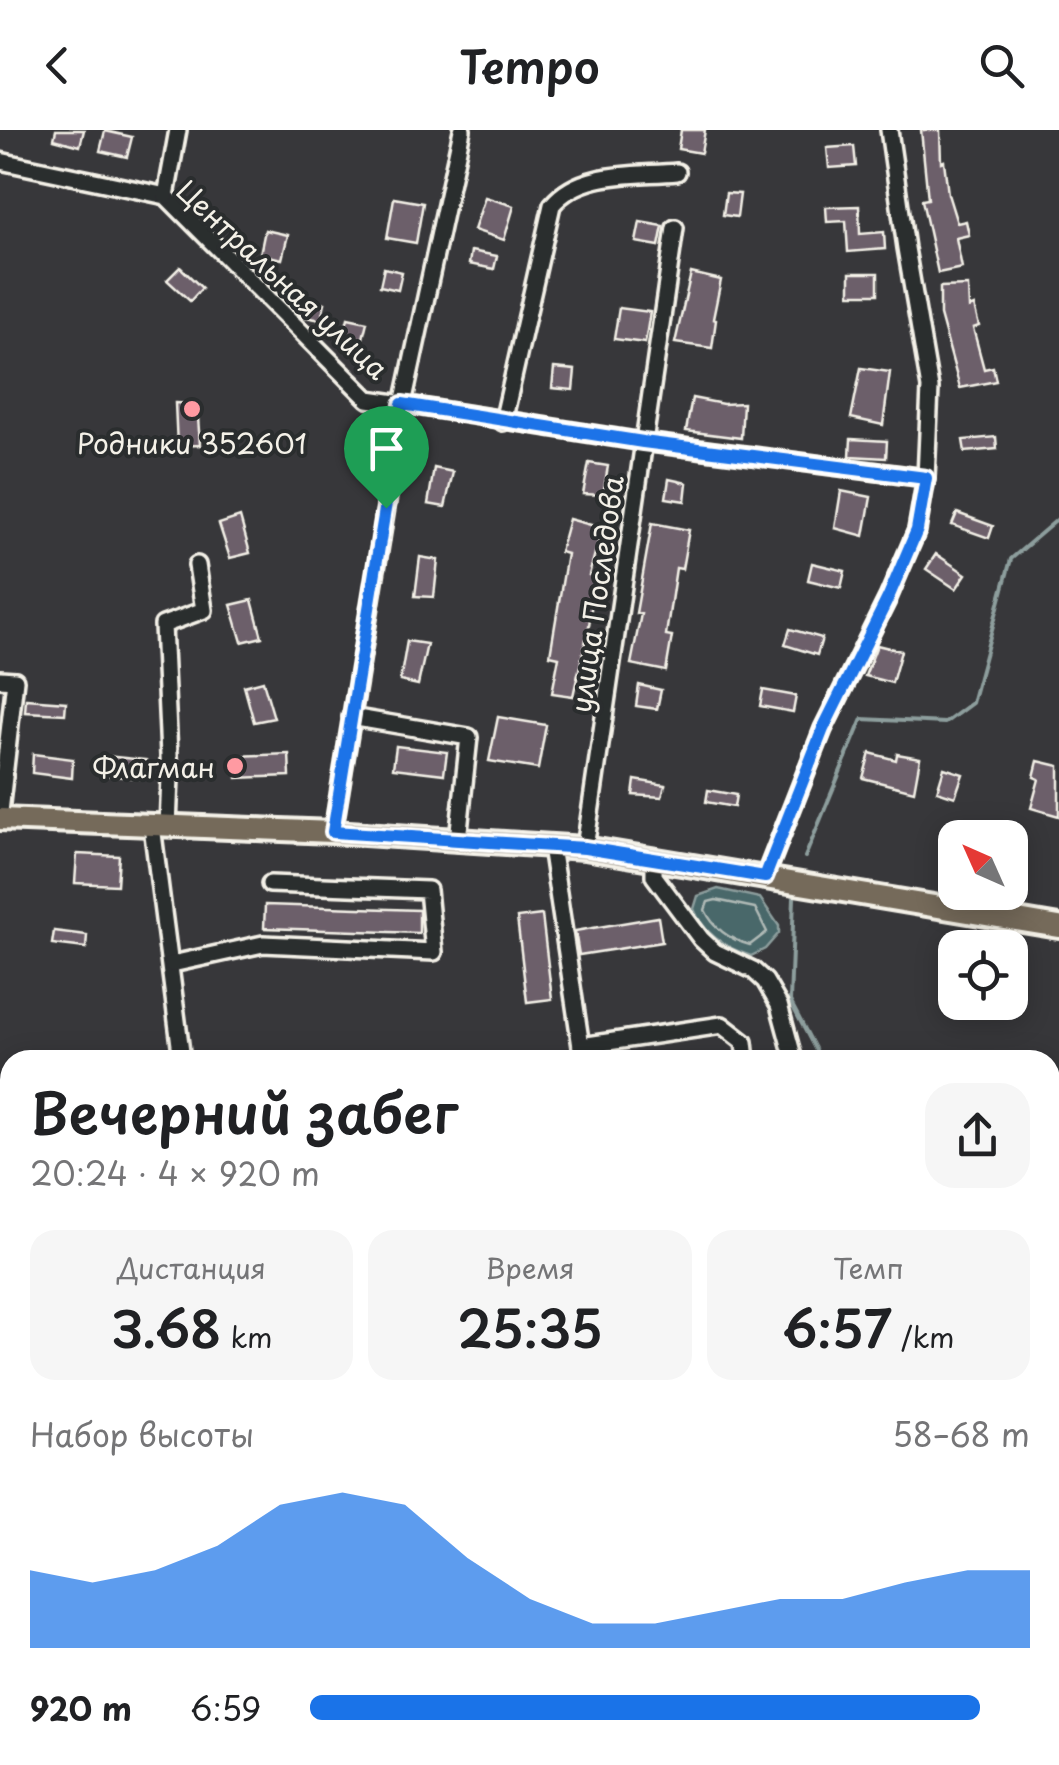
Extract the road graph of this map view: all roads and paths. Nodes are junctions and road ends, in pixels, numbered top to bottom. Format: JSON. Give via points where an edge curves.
{"nodes":[{"id":1,"x":178,"y":130,"type":"edge"},
{"id":2,"x":462,"y":130,"type":"edge"},
{"id":3,"x":889,"y":130,"type":"edge"},
{"id":4,"x":0,"y":161,"type":"edge"},
{"id":5,"x":676,"y":172,"type":"dead end"},
{"id":6,"x":166,"y":196,"type":"junction"},
{"id":7,"x":675,"y":228,"type":"dead end"},
{"id":8,"x":402,"y":404,"type":"junction"},
{"id":9,"x":503,"y":422,"type":"junction"},
{"id":10,"x":643,"y":442,"type":"junction"},
{"id":11,"x":926,"y":478,"type":"junction"},
{"id":12,"x":197,"y":565,"type":"dead end"},
{"id":13,"x":0,"y":680,"type":"edge"},
{"id":14,"x":351,"y":716,"type":"junction"},
{"id":15,"x":0,"y":816,"type":"edge"},
{"id":16,"x":160,"y":826,"type":"junction"},
{"id":17,"x":333,"y":832,"type":"junction"},
{"id":18,"x":458,"y":840,"type":"junction"},
{"id":19,"x":551,"y":846,"type":"junction"},
{"id":20,"x":585,"y":848,"type":"junction"},
{"id":21,"x":654,"y":859,"type":"junction"},
{"id":22,"x":765,"y":877,"type":"junction"},
{"id":23,"x":270,"y":884,"type":"dead end"},
{"id":24,"x":1059,"y":927,"type":"edge"},
{"id":25,"x":172,"y":964,"type":"junction"},
{"id":26,"x":181,"y":1050,"type":"edge"},
{"id":27,"x":582,"y":1050,"type":"edge"},
{"id":28,"x":597,"y":1050,"type":"edge"},
{"id":29,"x":745,"y":1050,"type":"edge"},
{"id":30,"x":791,"y":1050,"type":"edge"}],
"edges":[{"from":1,"to":6,"type":"street"},
{"from":2,"to":8,"type":"street"},
{"from":3,"to":11,"type":"street","via":[[930,388]]},
{"from":4,"to":6,"type":"street","name":"Центральная улица"},
{"from":5,"to":9,"type":"street","via":[[588,180],[565,189],[552,205]]},
{"from":6,"to":8,"type":"street","name":"Центральная улица","via":[[368,399]]},
{"from":7,"to":10,"type":"street","name":"улица Последова"},
{"from":8,"to":9,"type":"street"},
{"from":8,"to":14,"type":"street","name":"Центральная улица"},
{"from":9,"to":10,"type":"street"},
{"from":10,"to":11,"type":"street"},
{"from":10,"to":20,"type":"street","name":"улица Последова"},
{"from":11,"to":22,"type":"street","via":[[917,530],[823,729]]},
{"from":12,"to":16,"type":"street","via":[[204,610],[163,626],[170,777]]},
{"from":13,"to":15,"type":"street","via":[[15,680]]},
{"from":14,"to":17,"type":"street","name":"Центральная улица"},
{"from":14,"to":18,"type":"street","via":[[469,737]]},
{"from":15,"to":16,"type":"main road"},
{"from":16,"to":17,"type":"main road"},
{"from":16,"to":25,"type":"street"},
{"from":17,"to":18,"type":"main road"},
{"from":18,"to":19,"type":"main road"},
{"from":19,"to":20,"type":"main road"},
{"from":19,"to":27,"type":"street"},
{"from":20,"to":21,"type":"main road"},
{"from":21,"to":22,"type":"main road"},
{"from":21,"to":30,"type":"street","via":[[654,876],[701,939],[765,980]]},
{"from":22,"to":24,"type":"main road"},
{"from":23,"to":25,"type":"street","via":[[428,890],[434,952],[263,944]]},
{"from":25,"to":26,"type":"street"},
{"from":28,"to":29,"type":"street","via":[[722,1025]]}]}
